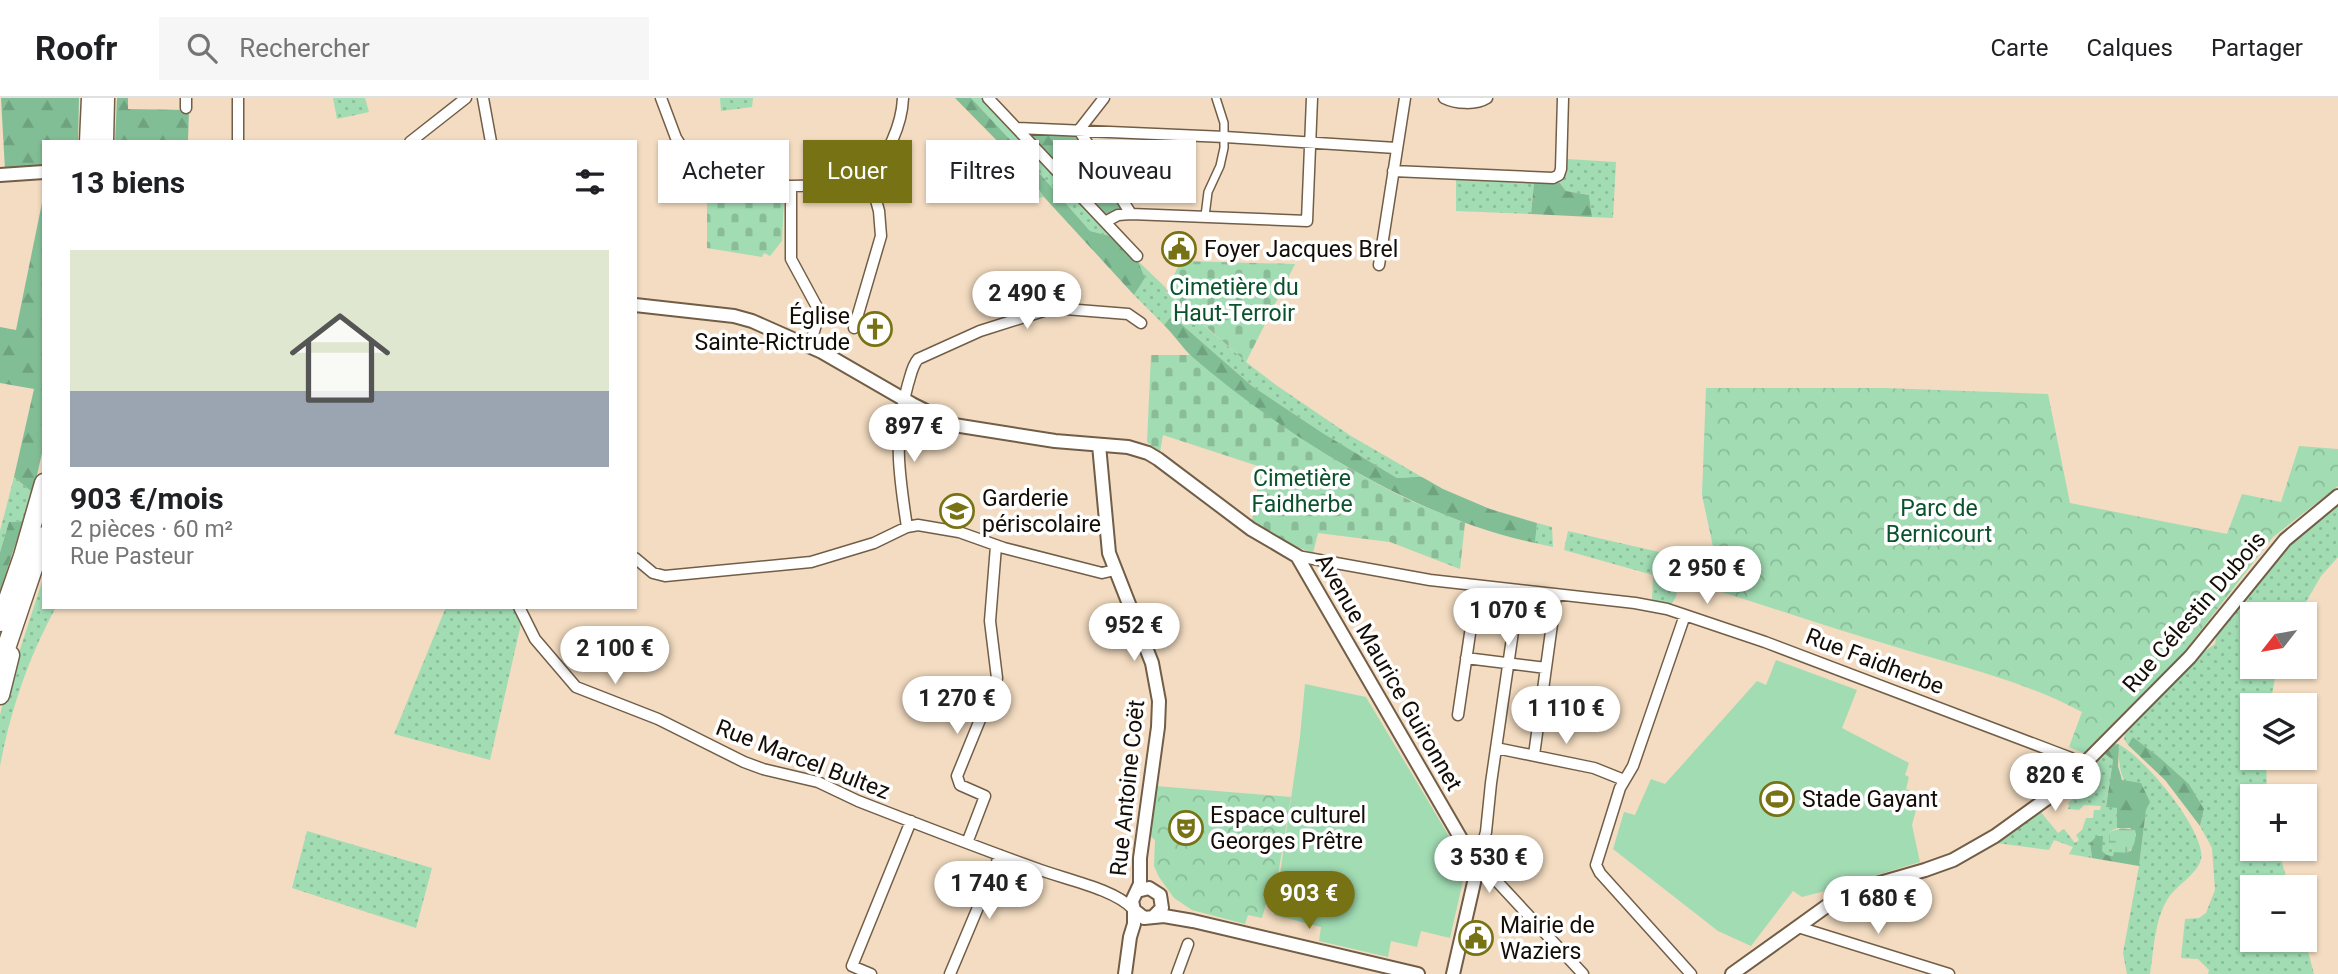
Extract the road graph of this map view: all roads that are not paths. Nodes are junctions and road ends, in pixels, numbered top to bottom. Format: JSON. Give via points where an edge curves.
{"nodes":[{"id":1,"x":91,"y":98,"type":"edge"},
{"id":2,"x":105,"y":98,"type":"edge"},
{"id":3,"x":238,"y":98,"type":"edge"},
{"id":4,"x":466,"y":98,"type":"edge"},
{"id":5,"x":483,"y":98,"type":"edge"},
{"id":6,"x":661,"y":98,"type":"edge"},
{"id":7,"x":903,"y":98,"type":"edge"},
{"id":8,"x":988,"y":98,"type":"edge"},
{"id":9,"x":1104,"y":98,"type":"edge"},
{"id":10,"x":1216,"y":98,"type":"edge"},
{"id":11,"x":1312,"y":98,"type":"edge"},
{"id":12,"x":1405,"y":98,"type":"edge"},
{"id":13,"x":1444,"y":98,"type":"edge"},
{"id":14,"x":1487,"y":98,"type":"edge"},
{"id":15,"x":1563,"y":98,"type":"edge"},
{"id":16,"x":1017,"y":128,"type":"junction"},
{"id":17,"x":1079,"y":130,"type":"junction"},
{"id":18,"x":1225,"y":137,"type":"junction"},
{"id":19,"x":89,"y":140,"type":"edge"},
{"id":20,"x":104,"y":140,"type":"edge"},
{"id":21,"x":238,"y":140,"type":"edge"},
{"id":22,"x":413,"y":140,"type":"edge"},
{"id":23,"x":491,"y":140,"type":"edge"},
{"id":24,"x":891,"y":140,"type":"edge"},
{"id":25,"x":1310,"y":142,"type":"junction"},
{"id":26,"x":1396,"y":148,"type":"junction"},
{"id":27,"x":1393,"y":171,"type":"junction"},
{"id":28,"x":42,"y":173,"type":"edge"},
{"id":29,"x":0,"y":175,"type":"edge"},
{"id":30,"x":791,"y":186,"type":"junction"},
{"id":31,"x":803,"y":186,"type":"edge"},
{"id":32,"x":877,"y":203,"type":"edge"},
{"id":33,"x":1131,"y":214,"type":"junction"},
{"id":34,"x":1205,"y":216,"type":"junction"},
{"id":35,"x":1105,"y":222,"type":"junction"},
{"id":36,"x":1137,"y":256,"type":"dead end"},
{"id":37,"x":1379,"y":265,"type":"dead end"},
{"id":38,"x":637,"y":304,"type":"edge"},
{"id":39,"x":1141,"y":323,"type":"dead end"},
{"id":40,"x":854,"y":328,"type":"dead end"},
{"id":41,"x":810,"y":345,"type":"junction"},
{"id":42,"x":904,"y":399,"type":"junction"},
{"id":43,"x":1099,"y":446,"type":"junction"},
{"id":44,"x":42,"y":490,"type":"edge"},
{"id":45,"x":2338,"y":496,"type":"edge"},
{"id":46,"x":907,"y":527,"type":"junction"},
{"id":47,"x":42,"y":540,"type":"edge"},
{"id":48,"x":996,"y":546,"type":"junction"},
{"id":49,"x":1297,"y":556,"type":"junction"},
{"id":50,"x":637,"y":560,"type":"edge"},
{"id":51,"x":1115,"y":570,"type":"junction"},
{"id":52,"x":1477,"y":586,"type":"junction"},
{"id":53,"x":1519,"y":590,"type":"junction"},
{"id":54,"x":1556,"y":595,"type":"junction"},
{"id":55,"x":520,"y":609,"type":"edge"},
{"id":56,"x":1685,"y":615,"type":"junction"},
{"id":57,"x":5,"y":617,"type":"edge"},
{"id":58,"x":1466,"y":658,"type":"junction"},
{"id":59,"x":1508,"y":663,"type":"junction"},
{"id":60,"x":0,"y":666,"type":"edge"},
{"id":61,"x":1546,"y":668,"type":"junction"},
{"id":62,"x":0,"y":695,"type":"edge"},
{"id":63,"x":1458,"y":715,"type":"dead end"},
{"id":64,"x":1496,"y":748,"type":"junction"},
{"id":65,"x":1534,"y":755,"type":"junction"},
{"id":66,"x":2081,"y":767,"type":"junction"},
{"id":67,"x":1625,"y":780,"type":"junction"},
{"id":68,"x":911,"y":821,"type":"junction"},
{"id":69,"x":967,"y":843,"type":"junction"},
{"id":70,"x":1466,"y":846,"type":"junction"},
{"id":71,"x":1000,"y":855,"type":"junction"},
{"id":72,"x":1476,"y":871,"type":"junction"},
{"id":73,"x":1136,"y":893,"type":"junction"},
{"id":74,"x":1112,"y":894,"type":"junction"},
{"id":75,"x":1162,"y":900,"type":"junction"},
{"id":76,"x":1134,"y":910,"type":"junction"},
{"id":77,"x":1152,"y":917,"type":"junction"},
{"id":78,"x":1192,"y":921,"type":"junction"},
{"id":79,"x":1798,"y":927,"type":"junction"},
{"id":80,"x":1188,"y":944,"type":"dead end"},
{"id":81,"x":1129,"y":946,"type":"junction"},
{"id":82,"x":871,"y":974,"type":"edge"},
{"id":83,"x":950,"y":974,"type":"edge"},
{"id":84,"x":1125,"y":974,"type":"edge"},
{"id":85,"x":1177,"y":974,"type":"edge"},
{"id":86,"x":1418,"y":974,"type":"edge"},
{"id":87,"x":1453,"y":974,"type":"edge"},
{"id":88,"x":1583,"y":974,"type":"edge"},
{"id":89,"x":1691,"y":974,"type":"edge"},
{"id":90,"x":1732,"y":974,"type":"edge"},
{"id":91,"x":1949,"y":974,"type":"edge"}],
"edges":[{"from":1,"to":19,"type":"highway"},
{"from":2,"to":20,"type":"highway"},
{"from":3,"to":21,"type":"street"},
{"from":4,"to":22,"type":"street"},
{"from":5,"to":23,"type":"street"},
{"from":6,"to":30,"type":"street","via":[[676,138],[703,181]]},
{"from":7,"to":24,"type":"street"},
{"from":8,"to":16,"type":"street"},
{"from":9,"to":17,"type":"street"},
{"from":10,"to":18,"type":"street"},
{"from":11,"to":25,"type":"street"},
{"from":12,"to":26,"type":"street"},
{"from":13,"to":14,"type":"street","via":[[1478,102]]},
{"from":15,"to":27,"type":"street","via":[[1561,169],[1553,178]]},
{"from":16,"to":17,"type":"street"},
{"from":16,"to":35,"type":"street"},
{"from":17,"to":18,"type":"street"},
{"from":17,"to":33,"type":"street"},
{"from":18,"to":25,"type":"street"},
{"from":18,"to":34,"type":"street"},
{"from":25,"to":26,"type":"street"},
{"from":25,"to":34,"type":"street","via":[[1307,221]]},
{"from":26,"to":27,"type":"street"},
{"from":27,"to":37,"type":"street"},
{"from":28,"to":29,"type":"street"},
{"from":30,"to":31,"type":"street"},
{"from":30,"to":41,"type":"street","via":[[792,263],[818,314]]},
{"from":32,"to":40,"type":"street","via":[[881,236]]},
{"from":33,"to":34,"type":"street"},
{"from":33,"to":35,"type":"street"},
{"from":35,"to":36,"type":"street"},
{"from":38,"to":41,"type":"street","name":"Rue Faidherbe","via":[[740,317]]},
{"from":39,"to":42,"type":"street","via":[[1128,314],[1041,310],[974,333],[916,361]]},
{"from":41,"to":42,"type":"street","name":"Rue Faidherbe"},
{"from":42,"to":43,"type":"street","name":"Rue Faidherbe","via":[[954,425]]},
{"from":42,"to":46,"type":"street","via":[[898,454]]},
{"from":43,"to":49,"type":"street","name":"Rue Faidherbe","via":[[1135,449],[1153,456],[1263,538]]},
{"from":43,"to":51,"type":"street","name":"Rue Antoine Coët","via":[[1108,548]]},
{"from":44,"to":57,"type":"highway"},
{"from":45,"to":66,"type":"street","name":"Rue Célestin Dubois","via":[[2285,540],[2190,657]]},
{"from":46,"to":48,"type":"street","via":[[941,528]]},
{"from":46,"to":50,"type":"street","via":[[874,543],[796,564],[665,576]]},
{"from":47,"to":57,"type":"highway"},
{"from":48,"to":51,"type":"street","via":[[1102,573]]},
{"from":48,"to":69,"type":"street","via":[[990,621],[997,678],[957,776],[960,785],[985,796]]},
{"from":49,"to":52,"type":"street","name":"Rue Faidherbe"},
{"from":49,"to":70,"type":"street","name":"Avenue Maurice Guironnet"},
{"from":51,"to":73,"type":"street","name":"Rue Antoine Coët","via":[[1152,663],[1159,701]]},
{"from":52,"to":53,"type":"street","name":"Rue Faidherbe"},
{"from":52,"to":58,"type":"street"},
{"from":53,"to":54,"type":"street","name":"Rue Faidherbe"},
{"from":53,"to":59,"type":"street"},
{"from":54,"to":56,"type":"street","name":"Rue Faidherbe","via":[[1646,604]]},
{"from":54,"to":61,"type":"street"},
{"from":55,"to":68,"type":"street","name":"Rue Marcel Bultez","via":[[535,639],[573,685],[763,769],[818,782]]},
{"from":56,"to":66,"type":"street","name":"Rue Faidherbe","via":[[2071,758]]},
{"from":56,"to":67,"type":"street"},
{"from":57,"to":60,"type":"highway"},
{"from":57,"to":62,"type":"highway"},
{"from":58,"to":59,"type":"street"},
{"from":58,"to":63,"type":"street"},
{"from":59,"to":61,"type":"street"},
{"from":59,"to":64,"type":"street"},
{"from":61,"to":65,"type":"street"},
{"from":64,"to":65,"type":"street"},
{"from":64,"to":70,"type":"street","via":[[1486,835],[1479,845]]},
{"from":65,"to":67,"type":"street"},
{"from":66,"to":79,"type":"street","name":"Rue Célestin Dubois","via":[[2038,806],[1969,851],[1932,868],[1850,892]]},
{"from":67,"to":89,"type":"street","via":[[1596,868]]},
{"from":68,"to":69,"type":"street","name":"Rue Marcel Bultez"},
{"from":68,"to":82,"type":"street","via":[[852,966]]},
{"from":69,"to":71,"type":"street","name":"Rue Marcel Bultez"},
{"from":70,"to":72,"type":"street","name":"Avenue Maurice Guironnet"},
{"from":71,"to":74,"type":"street","name":"Rue Marcel Bultez"},
{"from":71,"to":83,"type":"street"},
{"from":72,"to":87,"type":"street"},
{"from":72,"to":88,"type":"street","via":[[1490,874]]},
{"from":73,"to":74,"type":"street","name":"Rue Marcel Bultez"},
{"from":73,"to":75,"type":"street","via":[[1153,889]]},
{"from":73,"to":76,"type":"street"},
{"from":74,"to":76,"type":"street","name":"Rue Marcel Bultez"},
{"from":75,"to":77,"type":"street","via":[[1161,909]]},
{"from":75,"to":78,"type":"street","via":[[1170,911]]},
{"from":76,"to":77,"type":"street","via":[[1141,917]]},
{"from":76,"to":81,"type":"street"},
{"from":77,"to":78,"type":"street"},
{"from":77,"to":81,"type":"street","via":[[1137,930]]},
{"from":78,"to":86,"type":"street"},
{"from":79,"to":90,"type":"street","name":"Rue Célestin Dubois"},
{"from":79,"to":91,"type":"street"},
{"from":80,"to":85,"type":"street"},
{"from":81,"to":84,"type":"street"}]}
